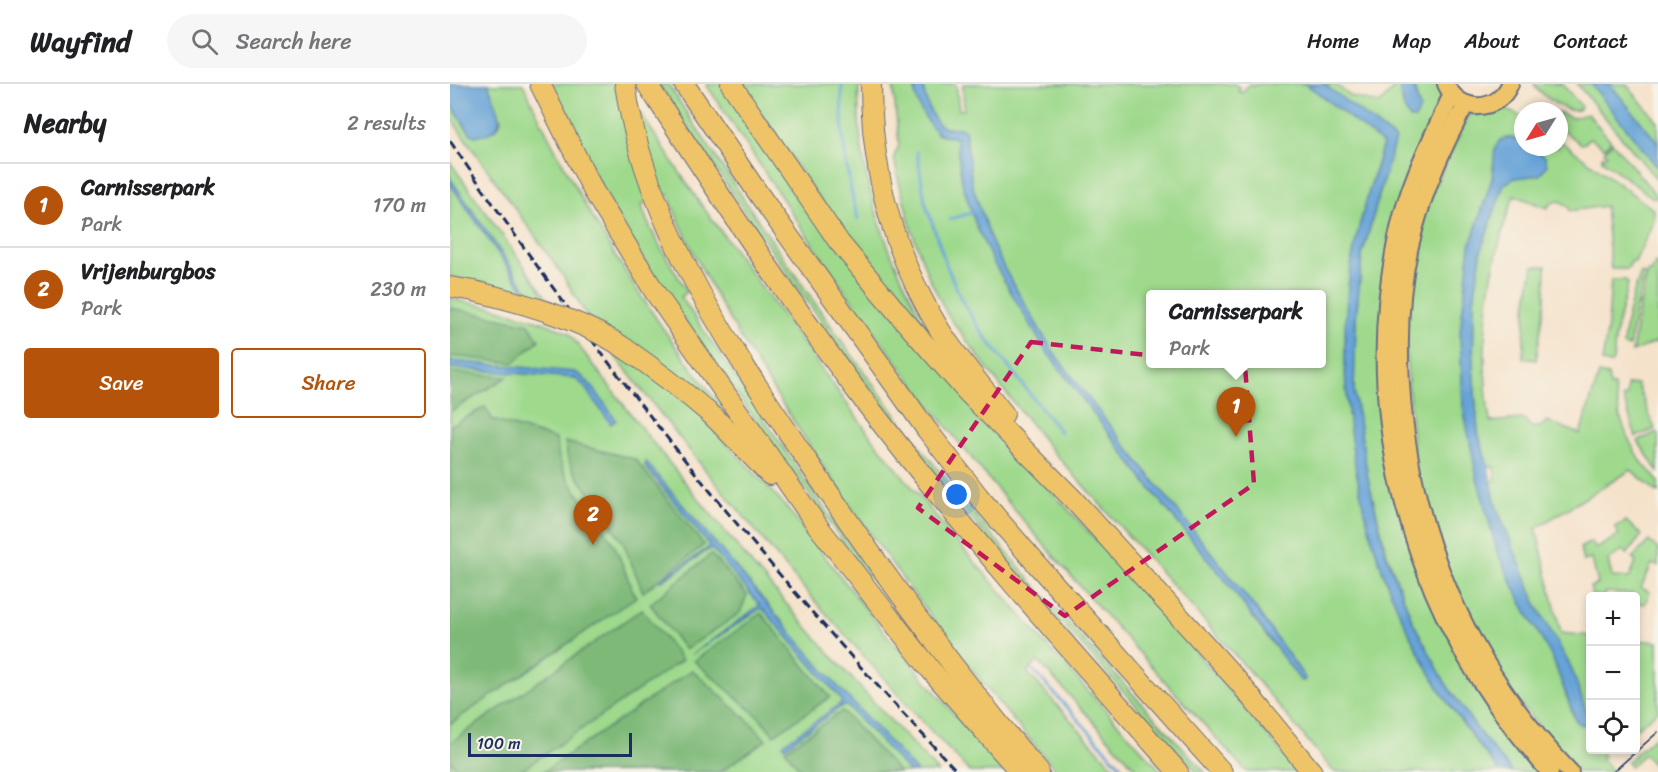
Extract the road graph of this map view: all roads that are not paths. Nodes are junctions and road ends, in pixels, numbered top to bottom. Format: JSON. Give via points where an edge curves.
{"nodes":[{"id":1,"x":540,"y":84,"type":"edge"},
{"id":2,"x":625,"y":84,"type":"edge"},
{"id":3,"x":647,"y":84,"type":"edge"},
{"id":4,"x":684,"y":84,"type":"edge"},
{"id":5,"x":730,"y":84,"type":"edge"},
{"id":6,"x":871,"y":84,"type":"edge"},
{"id":7,"x":1510,"y":84,"type":"edge"},
{"id":8,"x":1449,"y":89,"type":"edge"},
{"id":9,"x":1466,"y":104,"type":"junction"},
{"id":10,"x":450,"y":286,"type":"edge"},
{"id":11,"x":1072,"y":498,"type":"junction"},
{"id":12,"x":817,"y":525,"type":"junction"},
{"id":13,"x":1020,"y":772,"type":"edge"},
{"id":14,"x":1039,"y":772,"type":"edge"},
{"id":15,"x":1178,"y":772,"type":"edge"},
{"id":16,"x":1222,"y":772,"type":"edge"},
{"id":17,"x":1312,"y":772,"type":"edge"},
{"id":18,"x":1550,"y":772,"type":"edge"},
{"id":19,"x":1570,"y":772,"type":"edge"}],
"edges":[{"from":1,"to":12,"type":"highway","via":[[594,192],[657,294]]},
{"from":2,"to":14,"type":"highway","via":[[639,152],[655,199],[718,322],[840,510],[924,629]]},
{"from":3,"to":15,"type":"highway","via":[[743,230],[877,417],[1009,581]]},
{"from":4,"to":16,"type":"highway","via":[[927,430],[1040,568]]},
{"from":5,"to":11,"type":"highway","via":[[846,250],[901,317],[967,392]]},
{"from":6,"to":11,"type":"highway","via":[[877,165],[888,215],[918,293],[962,360]]},
{"from":7,"to":9,"type":"main road","via":[[1491,105]]},
{"from":8,"to":9,"type":"main road"},
{"from":8,"to":18,"type":"main road","via":[[1399,228],[1388,292],[1384,355],[1390,430],[1407,516],[1428,580],[1457,642],[1494,703]]},
{"from":9,"to":19,"type":"main road","via":[[1435,168],[1413,232],[1402,293],[1404,428],[1422,517],[1442,575],[1470,636],[1506,694]]},
{"from":10,"to":12,"type":"highway","bridge":true,"via":[[534,307],[622,347],[714,417]]},
{"from":11,"to":17,"type":"highway","via":[[1237,680]]},
{"from":12,"to":13,"type":"highway","via":[[930,669]]}]}
